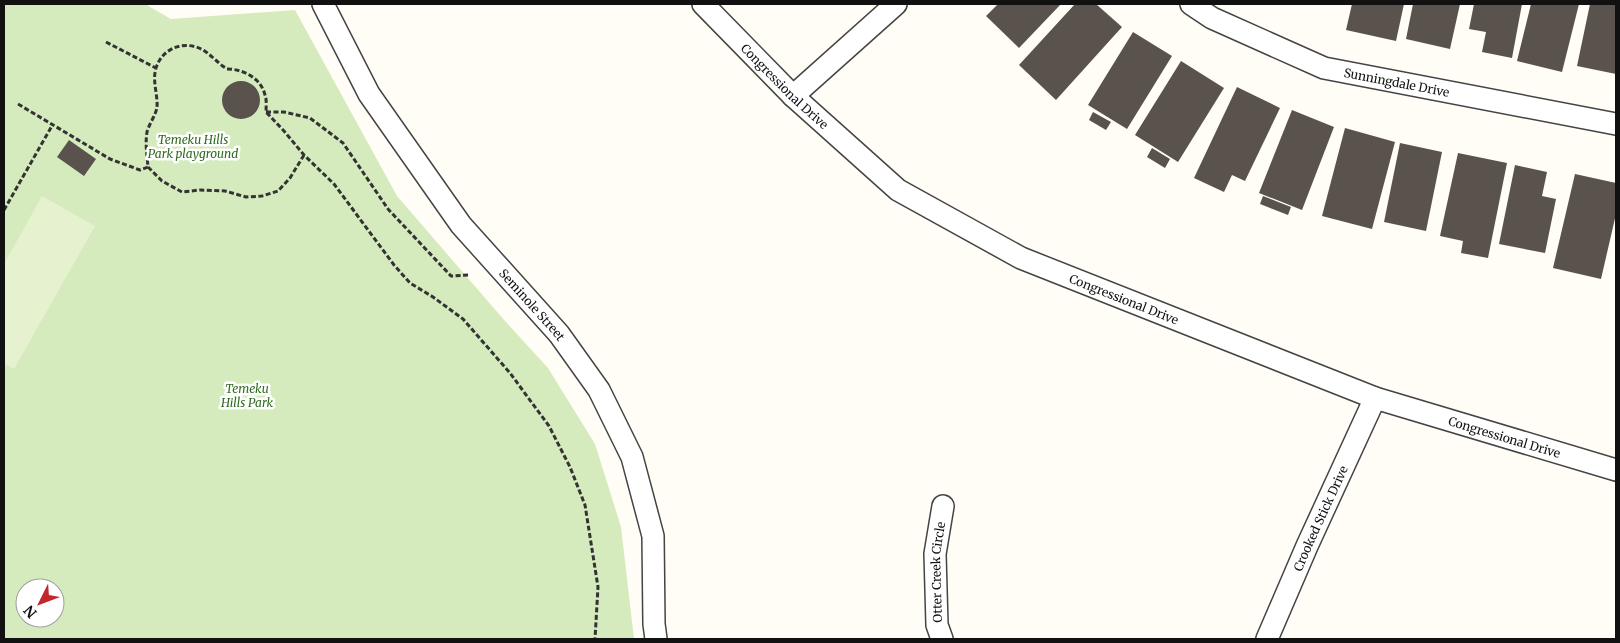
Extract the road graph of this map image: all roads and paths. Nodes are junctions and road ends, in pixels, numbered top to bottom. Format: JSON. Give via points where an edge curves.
{"nodes":[{"id":1,"x":323,"y":4,"type":"edge"},
{"id":2,"x":702,"y":4,"type":"edge"},
{"id":3,"x":896,"y":4,"type":"edge"},
{"id":4,"x":1191,"y":4,"type":"edge"},
{"id":5,"x":106,"y":42,"type":"dead end"},
{"id":6,"x":156,"y":68,"type":"junction"},
{"id":7,"x":793,"y":96,"type":"junction"},
{"id":8,"x":18,"y":104,"type":"dead end"},
{"id":9,"x":266,"y":112,"type":"junction"},
{"id":10,"x":53,"y":124,"type":"junction"},
{"id":11,"x":1616,"y":124,"type":"edge"},
{"id":12,"x":304,"y":155,"type":"junction"},
{"id":13,"x":148,"y":167,"type":"junction"},
{"id":14,"x":4,"y":210,"type":"edge"},
{"id":15,"x":469,"y":275,"type":"dead end"},
{"id":16,"x":1375,"y":398,"type":"junction"},
{"id":17,"x":1616,"y":470,"type":"edge"},
{"id":18,"x":943,"y":506,"type":"dead end"},
{"id":19,"x":595,"y":639,"type":"edge"},
{"id":20,"x":656,"y":639,"type":"edge"},
{"id":21,"x":942,"y":639,"type":"edge"},
{"id":22,"x":1267,"y":639,"type":"edge"}],
"edges":[{"from":1,"to":20,"type":"street","name":"Seminole Street","via":[[370,94],[461,225],[559,334],[599,390],[632,457],[652,536]]},
{"from":2,"to":7,"type":"street","name":"Congressional Drive"},
{"from":3,"to":7,"type":"street"},
{"from":4,"to":11,"type":"street","name":"Sunningdale Drive","via":[[1212,18],[1324,68]]},
{"from":5,"to":6,"type":"path"},
{"from":6,"to":9,"type":"path","via":[[172,48],[192,46],[206,52],[227,69],[248,73],[265,94]]},
{"from":6,"to":13,"type":"path","via":[[154,90],[157,108],[145,146]]},
{"from":7,"to":16,"type":"street","name":"Congressional Drive","via":[[898,190],[1021,258]]},
{"from":8,"to":10,"type":"path"},
{"from":9,"to":12,"type":"path"},
{"from":9,"to":15,"type":"path","via":[[310,118],[343,143],[388,209],[451,276]]},
{"from":10,"to":13,"type":"path","via":[[110,159],[140,170]]},
{"from":10,"to":14,"type":"path"},
{"from":12,"to":13,"type":"path","via":[[278,191],[262,196],[246,197],[200,190],[182,192],[162,181]]},
{"from":12,"to":19,"type":"path","via":[[334,184],[410,283],[463,319],[510,373],[549,426],[585,505],[598,587]]},
{"from":16,"to":17,"type":"street","name":"Congressional Drive"},
{"from":16,"to":22,"type":"street","name":"Crooked Stick Drive"},
{"from":18,"to":21,"type":"street","name":"Otter Creek Circle","via":[[935,554],[937,625]]}]}
